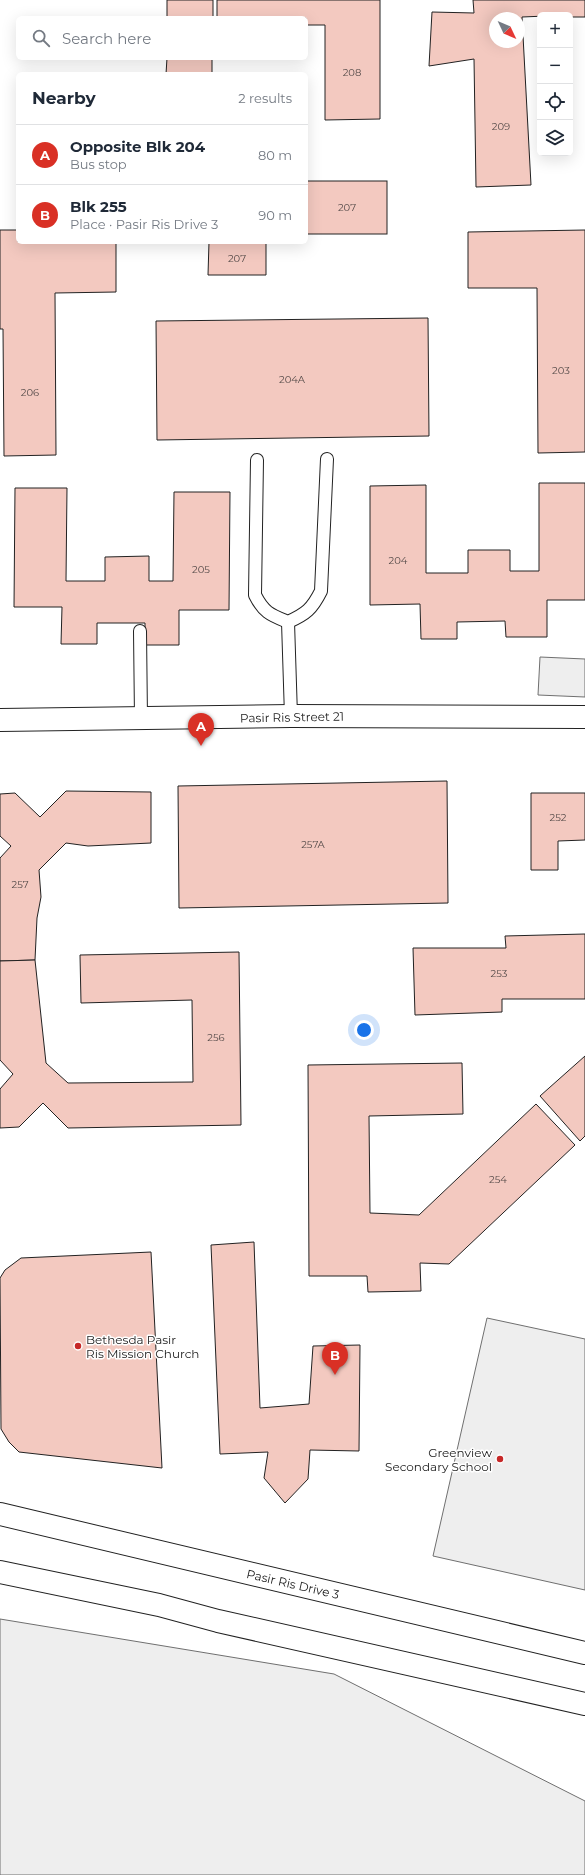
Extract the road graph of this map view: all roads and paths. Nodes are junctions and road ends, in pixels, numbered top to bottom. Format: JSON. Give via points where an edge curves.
{"nodes":[{"id":1,"x":327,"y":459,"type":"dead end"},
{"id":2,"x":257,"y":460,"type":"dead end"},
{"id":3,"x":288,"y":622,"type":"junction"},
{"id":4,"x":140,"y":631,"type":"dead end"},
{"id":5,"x":291,"y":716,"type":"junction"},
{"id":6,"x":585,"y":717,"type":"edge"},
{"id":7,"x":141,"y":719,"type":"junction"},
{"id":8,"x":0,"y":720,"type":"edge"},
{"id":9,"x":0,"y":1514,"type":"edge"},
{"id":10,"x":6,"y":1576,"type":"edge"},
{"id":11,"x":585,"y":1653,"type":"edge"},
{"id":12,"x":585,"y":1704,"type":"edge"}],
"edges":[{"from":1,"to":3,"type":"lane","via":[[321,592],[305,614]]},
{"from":2,"to":3,"type":"lane","via":[[255,595],[269,615]]},
{"from":3,"to":5,"type":"lane"},
{"from":4,"to":7,"type":"lane"},
{"from":5,"to":6,"type":"main road","name":"Pasir Ris Street 21"},
{"from":5,"to":7,"type":"main road","name":"Pasir Ris Street 21"},
{"from":7,"to":8,"type":"main road","name":"Pasir Ris Street 21"},
{"from":9,"to":11,"type":"main road","name":"Pasir Ris Drive 3"},
{"from":10,"to":12,"type":"main road","via":[[158,1605],[218,1621]]}]}
